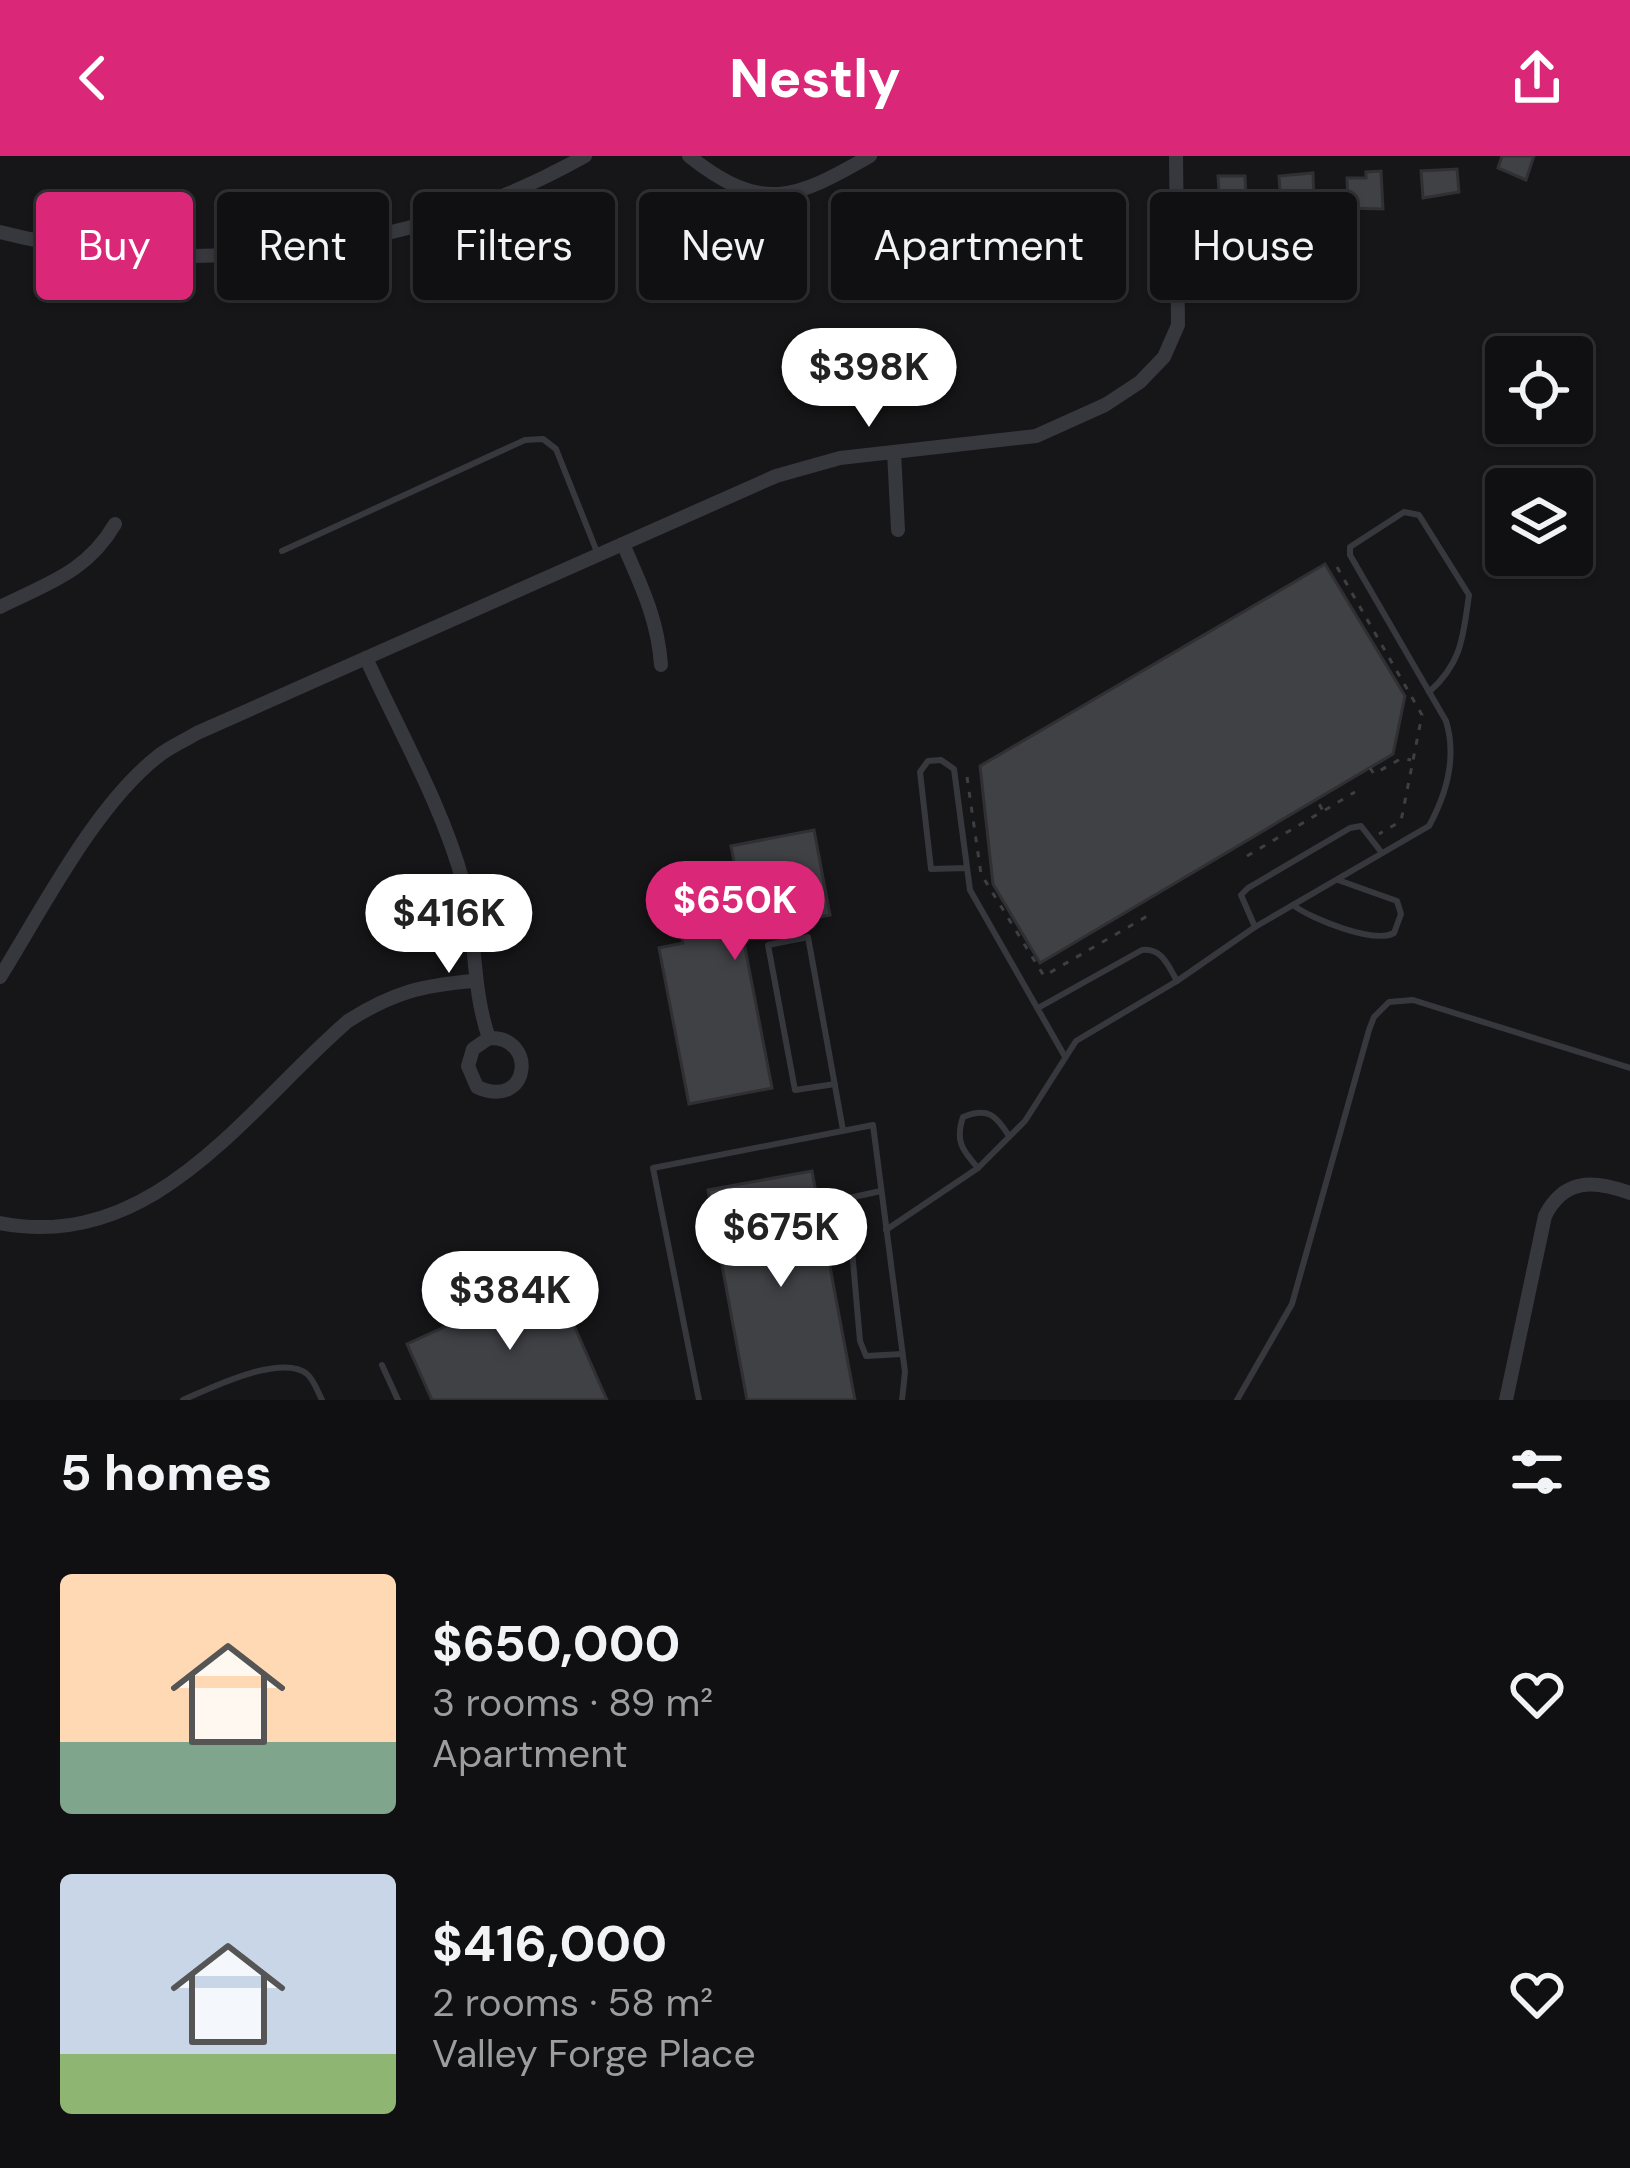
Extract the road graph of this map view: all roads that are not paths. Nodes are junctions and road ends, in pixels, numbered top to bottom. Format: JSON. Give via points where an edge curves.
{"nodes":[{"id":1,"x":585,"y":156,"type":"edge"},
{"id":2,"x":689,"y":156,"type":"edge"},
{"id":3,"x":870,"y":156,"type":"edge"},
{"id":4,"x":1176,"y":156,"type":"edge"},
{"id":5,"x":0,"y":232,"type":"edge"},
{"id":6,"x":894,"y":452,"type":"junction"},
{"id":7,"x":115,"y":524,"type":"dead end"},
{"id":8,"x":898,"y":530,"type":"dead end"},
{"id":9,"x":623,"y":544,"type":"junction"},
{"id":10,"x":282,"y":551,"type":"dead end"},
{"id":11,"x":599,"y":555,"type":"junction"},
{"id":12,"x":0,"y":607,"type":"edge"},
{"id":13,"x":366,"y":658,"type":"junction"},
{"id":14,"x":661,"y":664,"type":"dead end"},
{"id":15,"x":1430,"y":692,"type":"junction"},
{"id":16,"x":1382,"y":854,"type":"junction"},
{"id":17,"x":967,"y":868,"type":"junction"},
{"id":18,"x":1337,"y":880,"type":"junction"},
{"id":19,"x":1293,"y":905,"type":"junction"},
{"id":20,"x":1256,"y":927,"type":"junction"},
{"id":21,"x":0,"y":977,"type":"edge"},
{"id":22,"x":474,"y":980,"type":"junction"},
{"id":23,"x":1177,"y":981,"type":"junction"},
{"id":24,"x":1038,"y":1008,"type":"junction"},
{"id":25,"x":489,"y":1038,"type":"junction"},
{"id":26,"x":1064,"y":1055,"type":"junction"},
{"id":27,"x":1630,"y":1068,"type":"edge"},
{"id":28,"x":835,"y":1084,"type":"junction"},
{"id":29,"x":843,"y":1130,"type":"junction"},
{"id":30,"x":1010,"y":1136,"type":"junction"},
{"id":31,"x":978,"y":1168,"type":"junction"},
{"id":32,"x":881,"y":1191,"type":"junction"},
{"id":33,"x":1630,"y":1192,"type":"edge"},
{"id":34,"x":0,"y":1223,"type":"edge"},
{"id":35,"x":886,"y":1230,"type":"junction"},
{"id":36,"x":902,"y":1354,"type":"junction"},
{"id":37,"x":382,"y":1365,"type":"dead end"},
{"id":38,"x":183,"y":1400,"type":"edge"},
{"id":39,"x":322,"y":1400,"type":"edge"},
{"id":40,"x":398,"y":1400,"type":"edge"},
{"id":41,"x":699,"y":1400,"type":"edge"},
{"id":42,"x":902,"y":1400,"type":"edge"},
{"id":43,"x":1237,"y":1400,"type":"edge"},
{"id":44,"x":1506,"y":1400,"type":"edge"}],
"edges":[{"from":1,"to":5,"type":"street","via":[[463,211],[312,247],[188,257]]},
{"from":2,"to":3,"type":"street","via":[[753,194],[790,194]]},
{"from":4,"to":6,"type":"street","via":[[1178,325],[1164,357],[1105,405],[1036,436]]},
{"from":6,"to":8,"type":"street"},
{"from":6,"to":9,"type":"street","via":[[811,464]]},
{"from":7,"to":12,"type":"street","via":[[99,551],[74,570]]},
{"from":9,"to":11,"type":"street"},
{"from":9,"to":14,"type":"street","via":[[651,605]]},
{"from":10,"to":11,"type":"lane","via":[[525,440],[543,439],[556,449]]},
{"from":11,"to":13,"type":"street"},
{"from":13,"to":21,"type":"street","via":[[159,754],[100,819]]},
{"from":13,"to":22,"type":"street","via":[[457,863]]},
{"from":15,"to":15,"type":"lane","via":[[1350,556],[1358,539],[1405,512],[1419,515],[1469,595],[1456,663]]},
{"from":15,"to":16,"type":"lane","via":[[1454,747],[1440,806],[1429,826]]},
{"from":16,"to":18,"type":"lane"},
{"from":16,"to":20,"type":"lane","via":[[1360,826],[1350,828],[1248,888],[1241,896]]},
{"from":17,"to":17,"type":"lane","via":[[954,769],[928,761],[920,772],[931,869]]},
{"from":17,"to":24,"type":"lane","via":[[970,890]]},
{"from":18,"to":19,"type":"lane"},
{"from":18,"to":19,"type":"lane","via":[[1397,901],[1394,933],[1378,938]]},
{"from":19,"to":20,"type":"lane"},
{"from":20,"to":23,"type":"lane"},
{"from":22,"to":25,"type":"street"},
{"from":22,"to":34,"type":"street","via":[[420,986],[348,1021],[183,1177],[149,1199],[71,1227]]},
{"from":23,"to":24,"type":"lane","via":[[1161,955],[1142,950]]},
{"from":23,"to":26,"type":"lane"},
{"from":24,"to":26,"type":"lane"},
{"from":25,"to":25,"type":"street","via":[[473,1049],[468,1066],[477,1087],[502,1093],[521,1076],[522,1060],[515,1046]]},
{"from":26,"to":30,"type":"lane"},
{"from":27,"to":43,"type":"lane","via":[[1413,1000],[1389,1002],[1369,1030],[1292,1304]]},
{"from":28,"to":28,"type":"lane","via":[[808,937],[769,945],[795,1090]]},
{"from":28,"to":29,"type":"lane"},
{"from":29,"to":32,"type":"lane","via":[[873,1125]]},
{"from":29,"to":41,"type":"lane","via":[[653,1168]]},
{"from":30,"to":31,"type":"lane"},
{"from":30,"to":31,"type":"lane","via":[[996,1115],[963,1117],[961,1148]]},
{"from":31,"to":35,"type":"lane"},
{"from":32,"to":35,"type":"lane"},
{"from":32,"to":36,"type":"lane","via":[[848,1204],[860,1341],[866,1357]]},
{"from":33,"to":44,"type":"street","via":[[1586,1182],[1551,1204]]},
{"from":35,"to":36,"type":"lane"},
{"from":36,"to":42,"type":"lane"},
{"from":37,"to":40,"type":"lane"},
{"from":38,"to":39,"type":"lane","via":[[293,1367],[309,1376]]}]}
